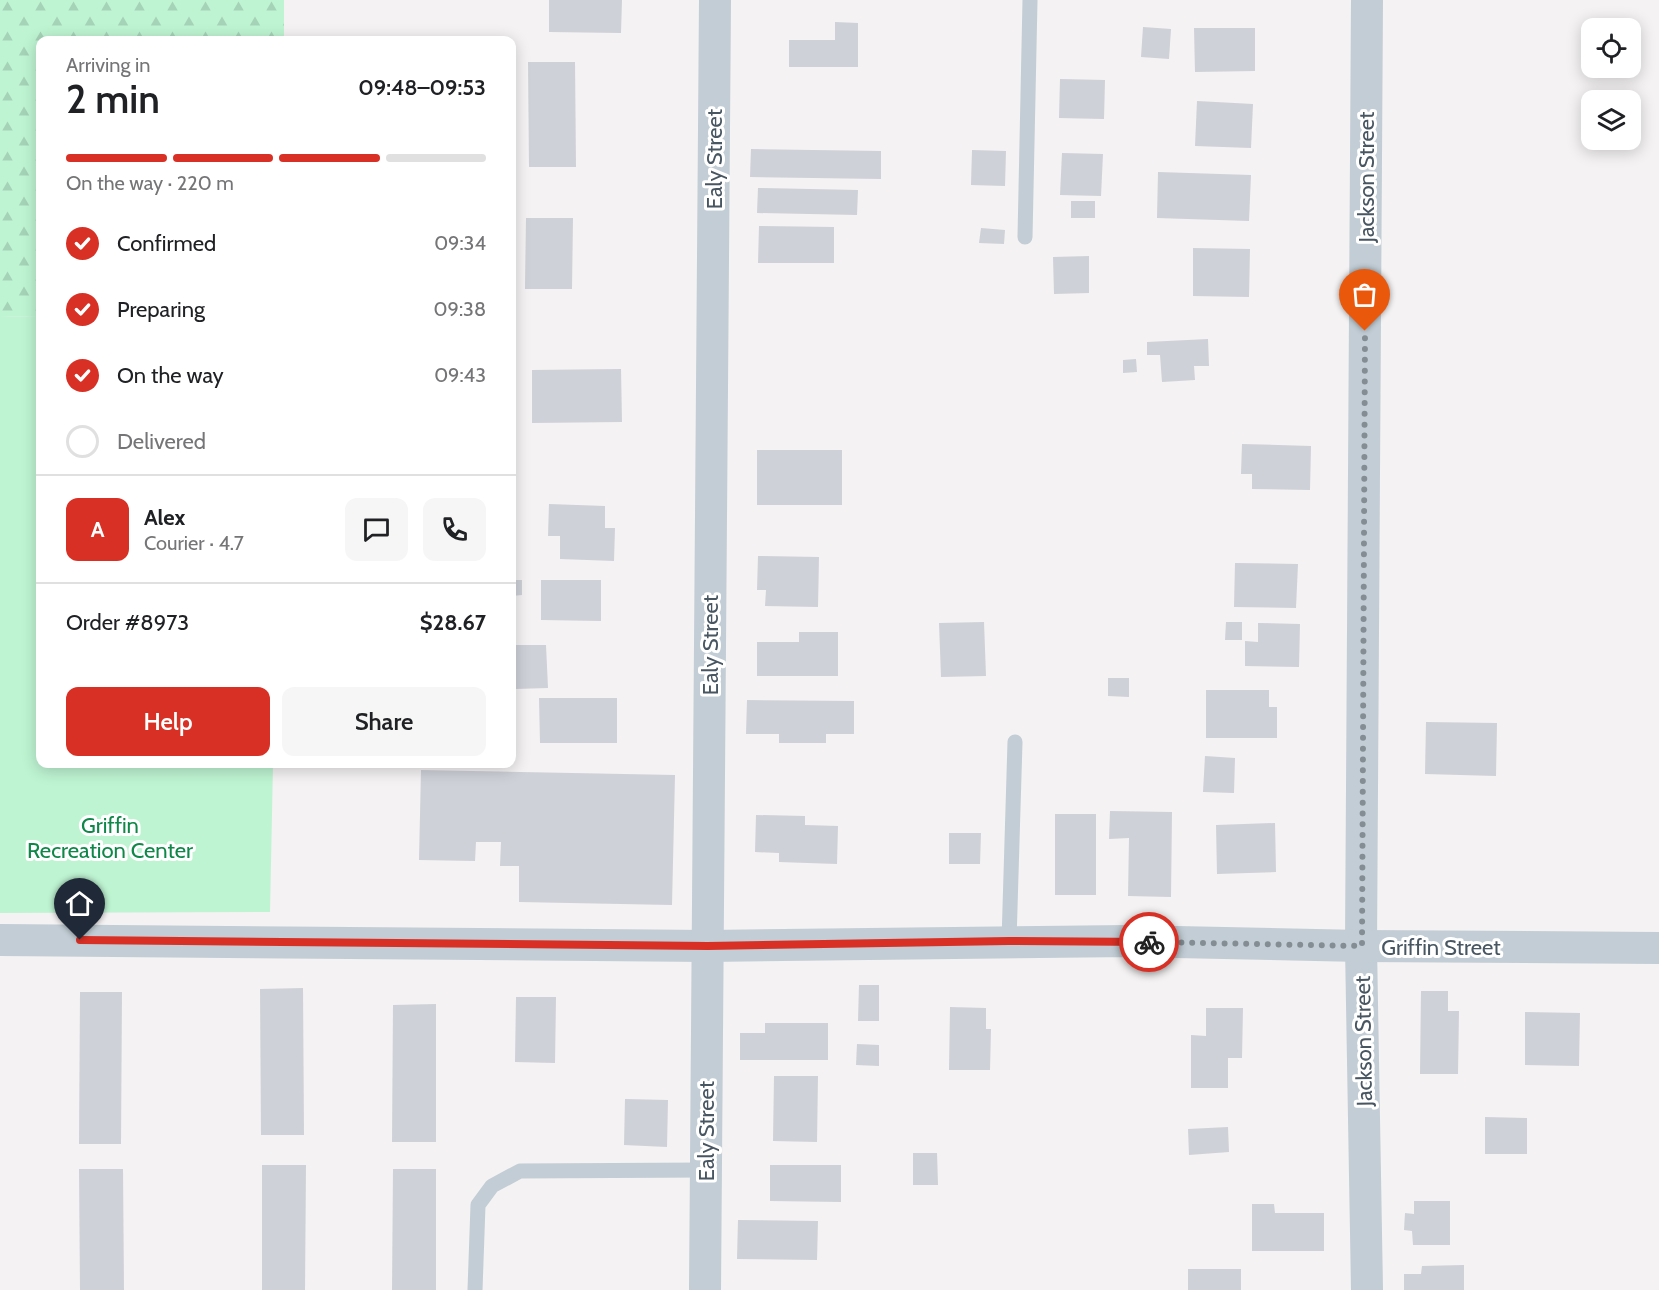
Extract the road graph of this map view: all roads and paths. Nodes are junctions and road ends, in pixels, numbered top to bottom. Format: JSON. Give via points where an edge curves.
{"nodes":[{"id":1,"x":715,"y":0,"type":"edge"},
{"id":2,"x":1030,"y":0,"type":"edge"},
{"id":3,"x":1366,"y":0,"type":"edge"},
{"id":4,"x":1025,"y":237,"type":"dead end"},
{"id":5,"x":1015,"y":742,"type":"dead end"},
{"id":6,"x":0,"y":940,"type":"edge"},
{"id":7,"x":1009,"y":941,"type":"junction"},
{"id":8,"x":708,"y":946,"type":"junction"},
{"id":9,"x":1362,"y":946,"type":"junction"},
{"id":10,"x":1659,"y":948,"type":"edge"},
{"id":11,"x":706,"y":1170,"type":"junction"},
{"id":12,"x":475,"y":1290,"type":"edge"},
{"id":13,"x":705,"y":1290,"type":"edge"},
{"id":14,"x":1367,"y":1290,"type":"edge"}],
"edges":[{"from":1,"to":8,"type":"street","name":"Ealy Street"},
{"from":2,"to":4,"type":"lane"},
{"from":3,"to":9,"type":"street","name":"Jackson Street"},
{"from":5,"to":7,"type":"lane"},
{"from":6,"to":8,"type":"street","name":"Griffin Street"},
{"from":7,"to":8,"type":"street","name":"Griffin Street"},
{"from":7,"to":9,"type":"street","name":"Griffin Street"},
{"from":8,"to":11,"type":"street","name":"Ealy Street"},
{"from":9,"to":10,"type":"street","name":"Griffin Street"},
{"from":9,"to":14,"type":"street","name":"Jackson Street"},
{"from":11,"to":12,"type":"lane","via":[[520,1171],[492,1186],[478,1205]]},
{"from":11,"to":13,"type":"street","name":"Ealy Street"}]}
